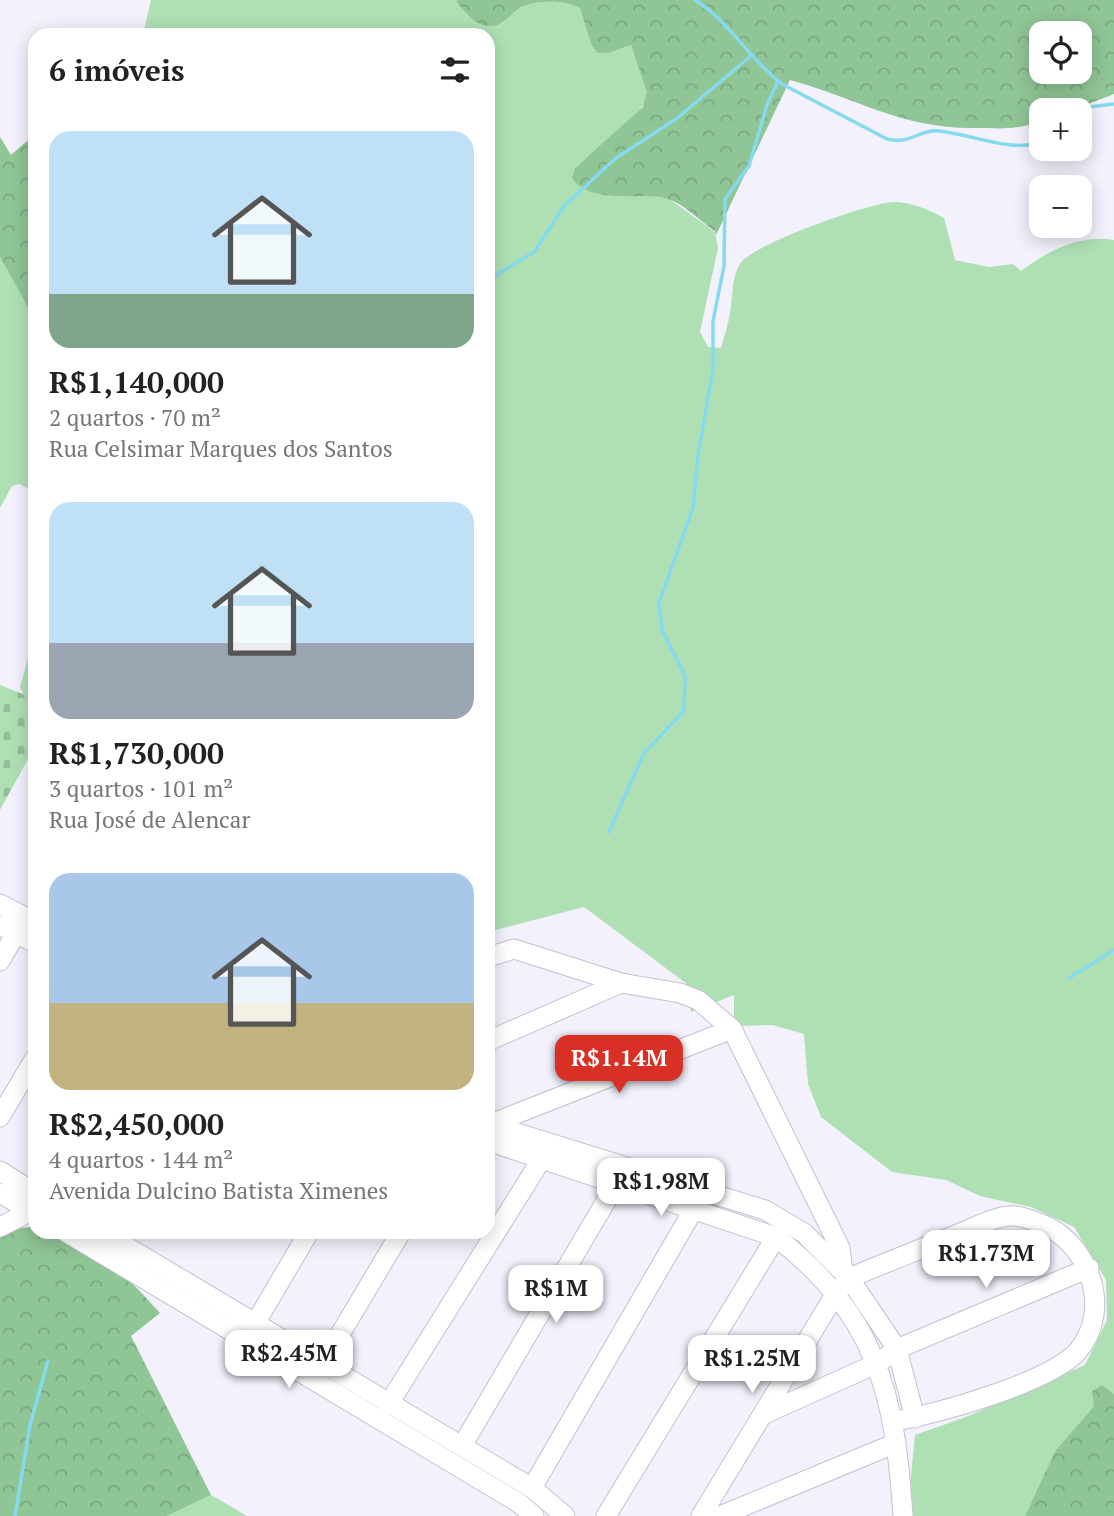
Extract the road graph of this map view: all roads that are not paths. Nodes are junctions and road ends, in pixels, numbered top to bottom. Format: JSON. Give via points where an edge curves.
{"nodes":[{"id":1,"x":0,"y":904,"type":"edge"},
{"id":2,"x":28,"y":918,"type":"edge"},
{"id":3,"x":8,"y":929,"type":"edge"},
{"id":4,"x":28,"y":939,"type":"edge"},
{"id":5,"x":495,"y":955,"type":"edge"},
{"id":6,"x":0,"y":961,"type":"edge"},
{"id":7,"x":621,"y":983,"type":"junction"},
{"id":8,"x":732,"y":1029,"type":"junction"},
{"id":9,"x":495,"y":1038,"type":"edge"},
{"id":10,"x":28,"y":1070,"type":"edge"},
{"id":11,"x":0,"y":1117,"type":"edge"},
{"id":12,"x":495,"y":1122,"type":"edge"},
{"id":13,"x":495,"y":1127,"type":"edge"},
{"id":14,"x":495,"y":1144,"type":"edge"},
{"id":15,"x":541,"y":1160,"type":"junction"},
{"id":16,"x":0,"y":1171,"type":"edge"},
{"id":17,"x":616,"y":1184,"type":"junction"},
{"id":18,"x":695,"y":1186,"type":"junction"},
{"id":19,"x":0,"y":1193,"type":"edge"},
{"id":20,"x":28,"y":1201,"type":"edge"},
{"id":21,"x":28,"y":1205,"type":"edge"},
{"id":22,"x":695,"y":1208,"type":"junction"},
{"id":23,"x":28,"y":1211,"type":"edge"},
{"id":24,"x":0,"y":1227,"type":"edge"},
{"id":25,"x":495,"y":1234,"type":"edge"},
{"id":26,"x":776,"y":1237,"type":"junction"},
{"id":27,"x":78,"y":1239,"type":"edge"},
{"id":28,"x":114,"y":1239,"type":"edge"},
{"id":29,"x":305,"y":1239,"type":"edge"},
{"id":30,"x":397,"y":1239,"type":"edge"},
{"id":31,"x":492,"y":1239,"type":"edge"},
{"id":32,"x":1089,"y":1268,"type":"junction"},
{"id":33,"x":843,"y":1281,"type":"junction"},
{"id":34,"x":256,"y":1322,"type":"junction"},
{"id":35,"x":897,"y":1349,"type":"junction"},
{"id":36,"x":323,"y":1363,"type":"junction"},
{"id":37,"x":878,"y":1363,"type":"junction"},
{"id":38,"x":388,"y":1405,"type":"junction"},
{"id":39,"x":764,"y":1414,"type":"junction"},
{"id":40,"x":915,"y":1418,"type":"junction"},
{"id":41,"x":894,"y":1421,"type":"junction"},
{"id":42,"x":896,"y":1443,"type":"junction"},
{"id":43,"x":461,"y":1446,"type":"junction"},
{"id":44,"x":532,"y":1488,"type":"junction"},
{"id":45,"x":534,"y":1516,"type":"edge"},
{"id":46,"x":565,"y":1516,"type":"edge"},
{"id":47,"x":606,"y":1516,"type":"edge"},
{"id":48,"x":701,"y":1516,"type":"edge"},
{"id":49,"x":720,"y":1516,"type":"edge"},
{"id":50,"x":903,"y":1516,"type":"edge"}],
"edges":[{"from":1,"to":2,"type":"street"},
{"from":3,"to":4,"type":"street"},
{"from":3,"to":6,"type":"street"},
{"from":5,"to":7,"type":"street","via":[[514,949]]},
{"from":7,"to":8,"type":"street","via":[[658,987],[698,1000]]},
{"from":7,"to":9,"type":"street"},
{"from":8,"to":12,"type":"street"},
{"from":8,"to":33,"type":"street","via":[[840,1248]]},
{"from":10,"to":11,"type":"street"},
{"from":13,"to":18,"type":"street"},
{"from":14,"to":15,"type":"street"},
{"from":15,"to":17,"type":"street"},
{"from":15,"to":25,"type":"street"},
{"from":16,"to":20,"type":"street"},
{"from":17,"to":22,"type":"street"},
{"from":17,"to":43,"type":"street"},
{"from":18,"to":22,"type":"street"},
{"from":18,"to":33,"type":"street","via":[[786,1220],[804,1233]]},
{"from":19,"to":21,"type":"street"},
{"from":22,"to":26,"type":"street"},
{"from":22,"to":44,"type":"street"},
{"from":23,"to":24,"type":"street"},
{"from":26,"to":33,"type":"street"},
{"from":26,"to":47,"type":"street"},
{"from":27,"to":45,"type":"street"},
{"from":28,"to":34,"type":"street"},
{"from":29,"to":34,"type":"street"},
{"from":30,"to":36,"type":"street"},
{"from":31,"to":38,"type":"street"},
{"from":32,"to":33,"type":"street","via":[[1081,1251],[1053,1227],[1010,1216]]},
{"from":32,"to":35,"type":"street"},
{"from":32,"to":40,"type":"street","via":[[1096,1303],[1094,1322],[1076,1353],[1062,1364],[974,1402]]},
{"from":33,"to":35,"type":"street"},
{"from":33,"to":37,"type":"street"},
{"from":33,"to":39,"type":"street"},
{"from":34,"to":36,"type":"street"},
{"from":35,"to":37,"type":"street"},
{"from":35,"to":40,"type":"street"},
{"from":36,"to":38,"type":"street"},
{"from":37,"to":39,"type":"street"},
{"from":37,"to":41,"type":"street"},
{"from":38,"to":43,"type":"street"},
{"from":39,"to":48,"type":"street"},
{"from":40,"to":41,"type":"street"},
{"from":41,"to":42,"type":"street"},
{"from":42,"to":49,"type":"street"},
{"from":42,"to":50,"type":"street"},
{"from":43,"to":44,"type":"street"},
{"from":44,"to":46,"type":"street"}]}
